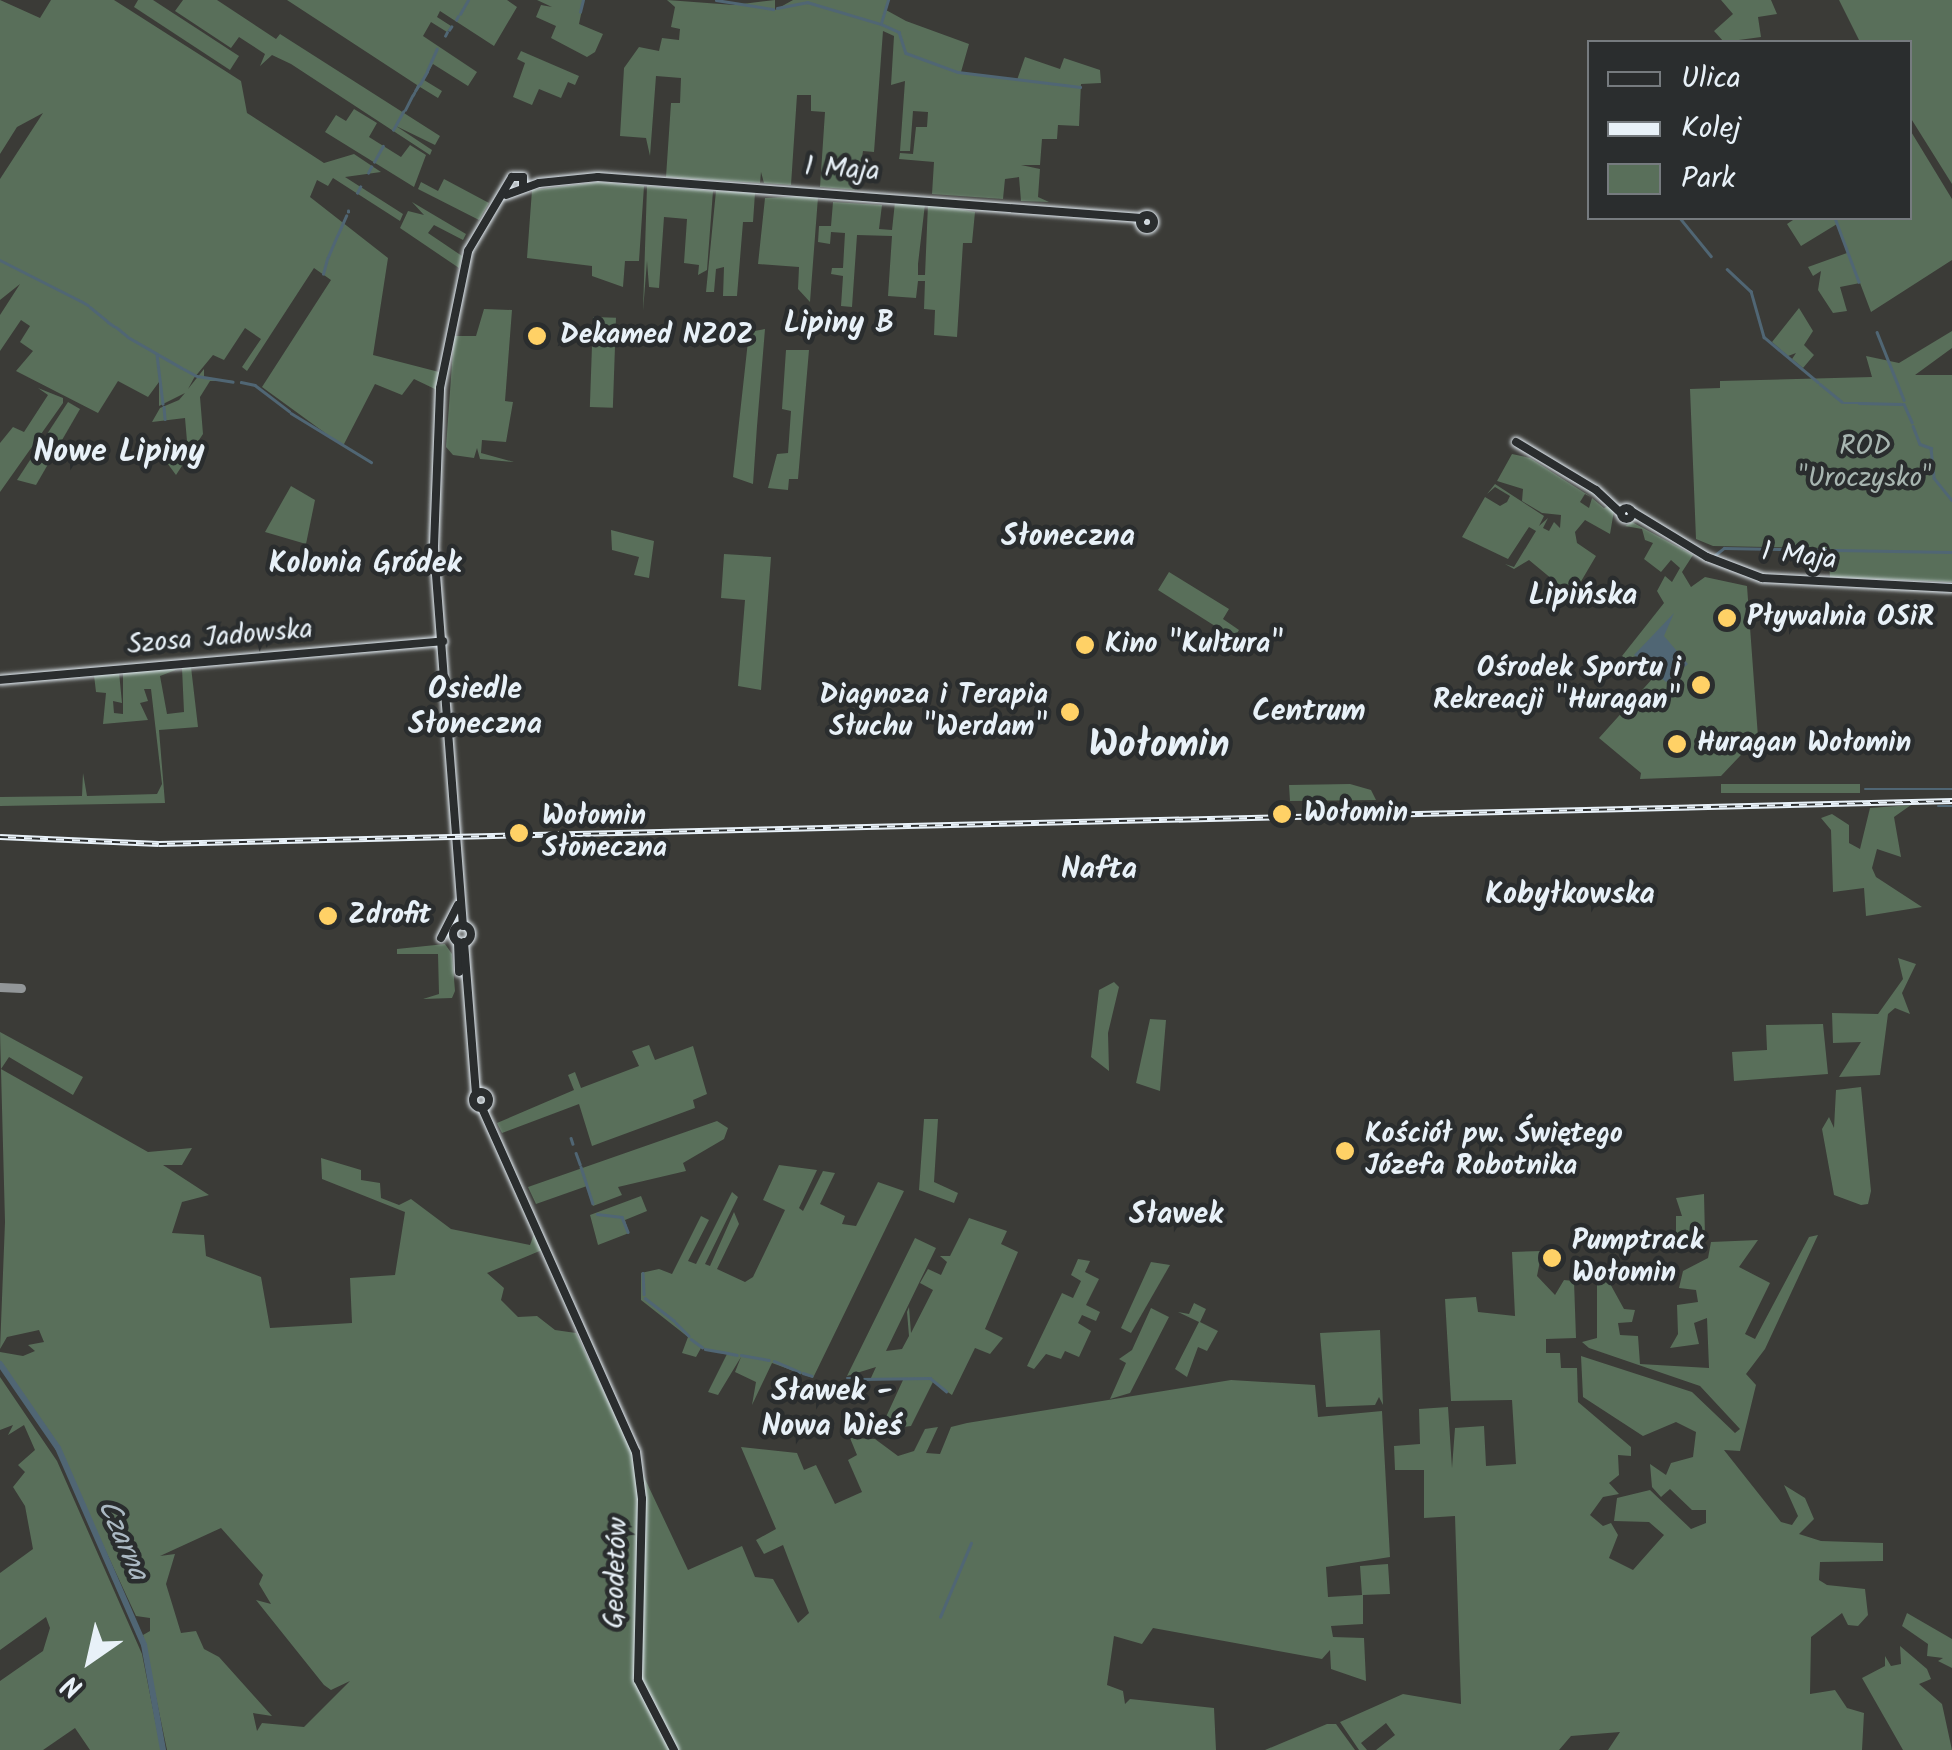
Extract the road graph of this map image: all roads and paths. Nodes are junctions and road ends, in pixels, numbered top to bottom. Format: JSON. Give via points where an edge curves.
{"nodes":[{"id":1,"x":1141,"y":218,"type":"dead end"},
{"id":2,"x":1516,"y":442,"type":"dead end"},
{"id":3,"x":1952,"y":588,"type":"edge"},
{"id":4,"x":443,"y":641,"type":"junction"},
{"id":5,"x":0,"y":680,"type":"edge"},
{"id":6,"x":459,"y":881,"type":"junction"},
{"id":7,"x":458,"y":906,"type":"junction"},
{"id":8,"x":461,"y":926,"type":"junction"},
{"id":9,"x":460,"y":945,"type":"junction"},
{"id":10,"x":674,"y":1750,"type":"edge"}],
"edges":[{"from":1,"to":4,"type":"main road","name":"1 Maja","via":[[650,180],[518,185],[498,201],[465,258],[441,378],[434,546]]},
{"from":2,"to":3,"type":"main road","name":"1 Maja","via":[[1715,561],[1762,578]]},
{"from":4,"to":5,"type":"main road","name":"Szosa Jadowska"},
{"from":4,"to":6,"type":"main road"},
{"from":6,"to":7,"type":"main road"},
{"from":6,"to":8,"type":"main road"},
{"from":7,"to":8,"type":"main road"},
{"from":7,"to":9,"type":"main road","via":[[442,940]]},
{"from":8,"to":9,"type":"main road","via":[[453,934]]},
{"from":8,"to":9,"type":"main road","via":[[470,934]]},
{"from":9,"to":10,"type":"main road","name":"Geodetów","via":[[474,1103],[484,1107],[601,1371],[641,1483],[638,1680]]}]}
